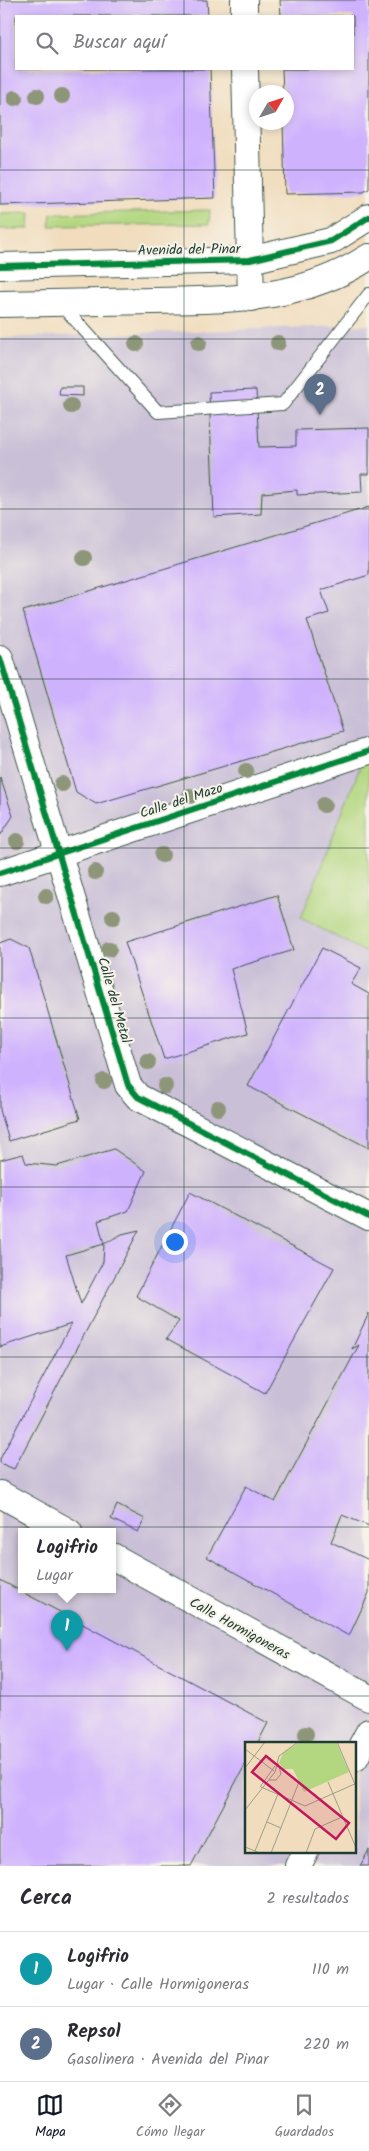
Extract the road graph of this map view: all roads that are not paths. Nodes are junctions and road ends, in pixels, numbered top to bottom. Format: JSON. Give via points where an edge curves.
{"nodes":[{"id":1,"x":244,"y":0,"type":"edge"},
{"id":2,"x":244,"y":15,"type":"edge"},
{"id":3,"x":245,"y":70,"type":"edge"},
{"id":4,"x":369,"y":217,"type":"edge"},
{"id":5,"x":369,"y":257,"type":"edge"},
{"id":6,"x":250,"y":260,"type":"junction"},
{"id":7,"x":0,"y":266,"type":"edge"},
{"id":8,"x":369,"y":294,"type":"edge"},
{"id":9,"x":251,"y":298,"type":"junction"},
{"id":10,"x":60,"y":303,"type":"junction"},
{"id":11,"x":0,"y":304,"type":"edge"},
{"id":12,"x":0,"y":658,"type":"edge"},
{"id":13,"x":369,"y":751,"type":"edge"},
{"id":14,"x":60,"y":854,"type":"junction"},
{"id":15,"x":0,"y":873,"type":"edge"},
{"id":16,"x":369,"y":1217,"type":"edge"},
{"id":17,"x":0,"y":1494,"type":"edge"},
{"id":18,"x":62,"y":1528,"type":"edge"},
{"id":19,"x":116,"y":1558,"type":"edge"},
{"id":20,"x":369,"y":1698,"type":"edge"},
{"id":21,"x":369,"y":1732,"type":"edge"},
{"id":22,"x":356,"y":1756,"type":"edge"},
{"id":23,"x":304,"y":1854,"type":"edge"},
{"id":24,"x":298,"y":1866,"type":"edge"}],
"edges":[{"from":1,"to":2,"type":"street"},
{"from":3,"to":6,"type":"street"},
{"from":4,"to":6,"type":"street","name":"Avenida del Pinar","via":[[331,241]]},
{"from":5,"to":9,"type":"street","via":[[349,270],[304,288]]},
{"from":6,"to":7,"type":"street","name":"Avenida del Pinar"},
{"from":6,"to":9,"type":"street"},
{"from":8,"to":10,"type":"lane","via":[[283,404],[158,412]]},
{"from":9,"to":10,"type":"street"},
{"from":10,"to":11,"type":"street"},
{"from":12,"to":14,"type":"street","name":"Calle del Metal"},
{"from":13,"to":14,"type":"street","name":"Calle del Mazo"},
{"from":14,"to":15,"type":"street","name":"Calle del Mazo"},
{"from":14,"to":16,"type":"street","name":"Calle del Metal","via":[[128,1085],[138,1097]]},
{"from":17,"to":18,"type":"street"},
{"from":19,"to":20,"type":"street","name":"Calle Hormigoneras"},
{"from":21,"to":22,"type":"street"},
{"from":23,"to":24,"type":"street"}]}
